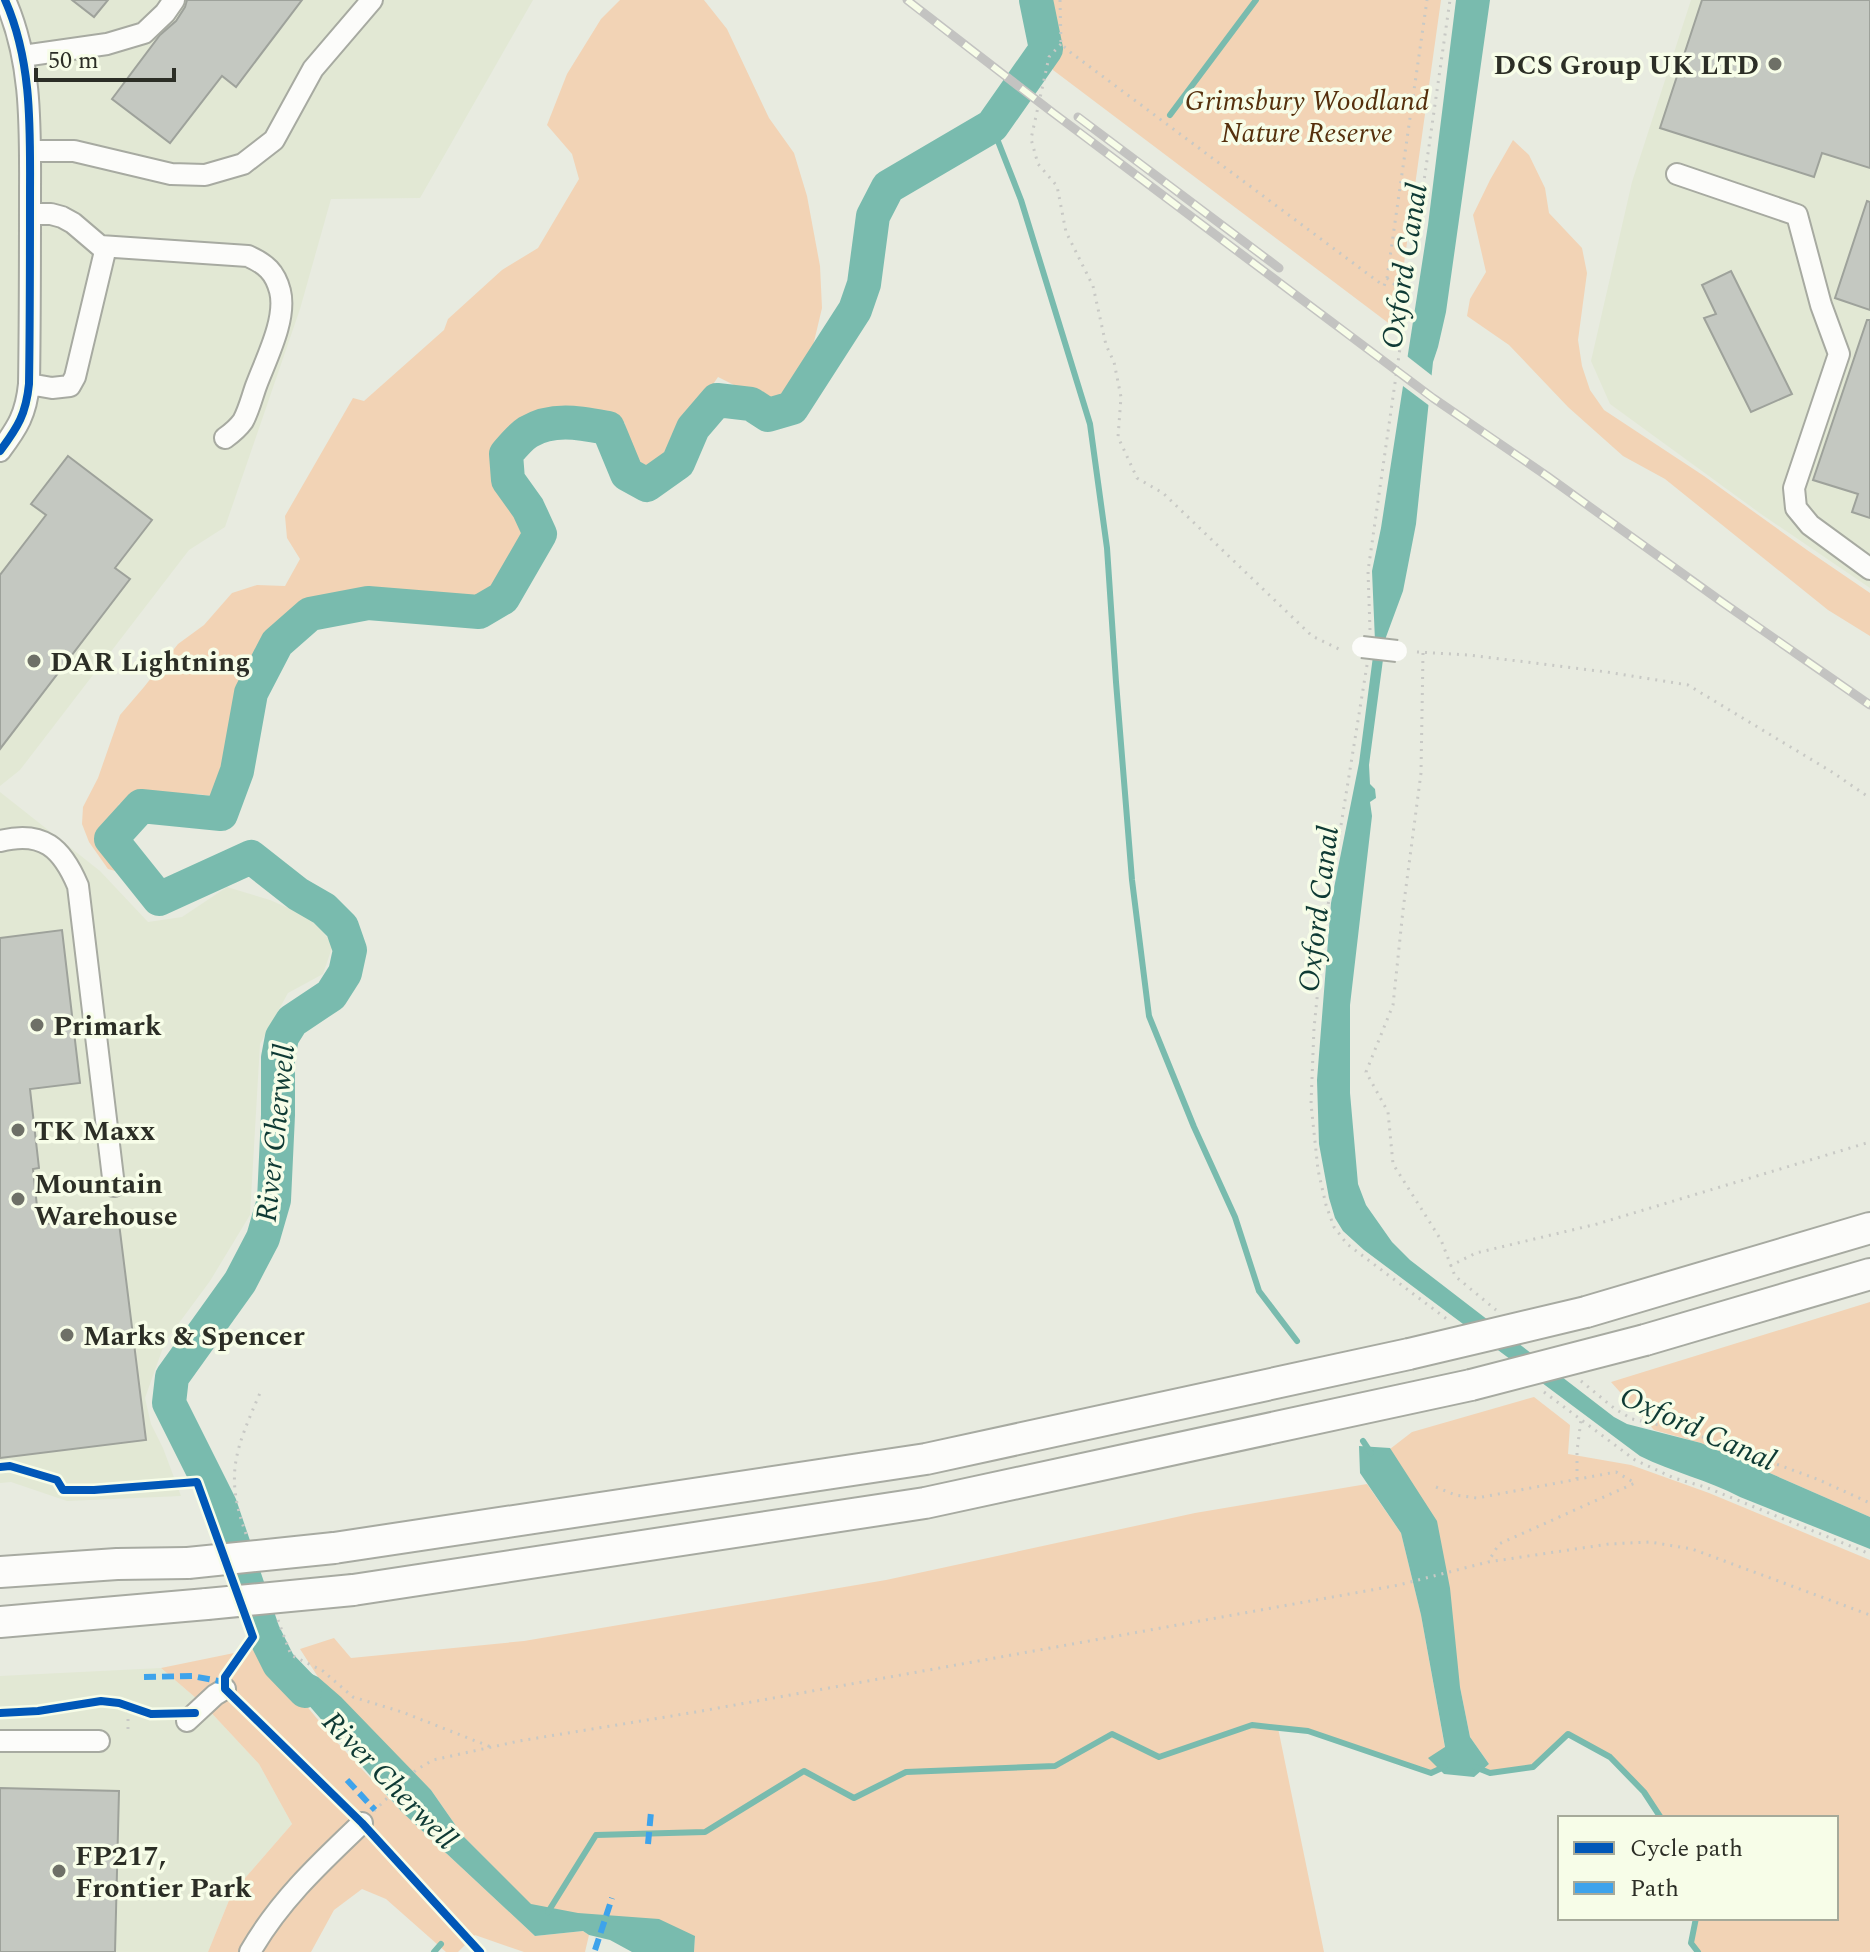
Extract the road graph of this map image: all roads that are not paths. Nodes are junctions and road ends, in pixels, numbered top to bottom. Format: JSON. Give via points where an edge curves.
{"nodes":[{"id":1,"x":5,"y":0,"type":"edge"},
{"id":2,"x":174,"y":0,"type":"edge"},
{"id":3,"x":372,"y":0,"type":"edge"},
{"id":4,"x":23,"y":56,"type":"junction"},
{"id":5,"x":30,"y":151,"type":"junction"},
{"id":6,"x":1677,"y":174,"type":"dead end"},
{"id":7,"x":30,"y":214,"type":"junction"},
{"id":8,"x":106,"y":247,"type":"junction"},
{"id":9,"x":29,"y":384,"type":"junction"},
{"id":10,"x":225,"y":438,"type":"dead end"},
{"id":11,"x":0,"y":451,"type":"edge"},
{"id":12,"x":1870,"y":569,"type":"edge"},
{"id":13,"x":1367,"y":646,"type":"road end"},
{"id":14,"x":1397,"y":651,"type":"road end"},
{"id":15,"x":0,"y":841,"type":"edge"},
{"id":16,"x":114,"y":1186,"type":"dead end"},
{"id":17,"x":1870,"y":1228,"type":"edge"},
{"id":18,"x":1870,"y":1274,"type":"edge"},
{"id":19,"x":0,"y":1564,"type":"edge"},
{"id":20,"x":117,"y":1564,"type":"junction"},
{"id":21,"x":0,"y":1572,"type":"edge"},
{"id":22,"x":0,"y":1622,"type":"edge"},
{"id":23,"x":225,"y":1689,"type":"dead end"},
{"id":24,"x":187,"y":1721,"type":"dead end"},
{"id":25,"x":0,"y":1741,"type":"edge"},
{"id":26,"x":99,"y":1741,"type":"dead end"},
{"id":27,"x":362,"y":1823,"type":"dead end"},
{"id":28,"x":250,"y":1952,"type":"edge"}],
"edges":[{"from":1,"to":4,"type":"street"},
{"from":2,"to":4,"type":"street","via":[[144,33]]},
{"from":3,"to":5,"type":"street","via":[[313,69],[274,140],[243,164],[205,175],[171,174],[74,151]]},
{"from":4,"to":5,"type":"street"},
{"from":5,"to":7,"type":"street"},
{"from":6,"to":12,"type":"street","via":[[1797,215],[1839,354],[1794,488],[1796,508],[1810,525]]},
{"from":7,"to":8,"type":"street","via":[[62,217]]},
{"from":7,"to":9,"type":"street"},
{"from":8,"to":9,"type":"street","via":[[70,386]]},
{"from":8,"to":10,"type":"street","via":[[248,256],[271,269],[281,293],[277,330],[245,416]]},
{"from":9,"to":11,"type":"street","via":[[27,407]]},
{"from":13,"to":14,"type":"street","bridge":true},
{"from":15,"to":16,"type":"street","via":[[36,839],[56,850],[78,886]]},
{"from":17,"to":20,"type":"highway","bridge":true,"via":[[1586,1312],[926,1459],[334,1548],[188,1563]]},
{"from":18,"to":22,"type":"highway","bridge":true,"via":[[1471,1385],[925,1503],[353,1590]]},
{"from":19,"to":20,"type":"highway"},
{"from":20,"to":21,"type":"highway"},
{"from":23,"to":24,"type":"street"},
{"from":25,"to":26,"type":"street"},
{"from":27,"to":28,"type":"street","via":[[304,1879]]}]}
